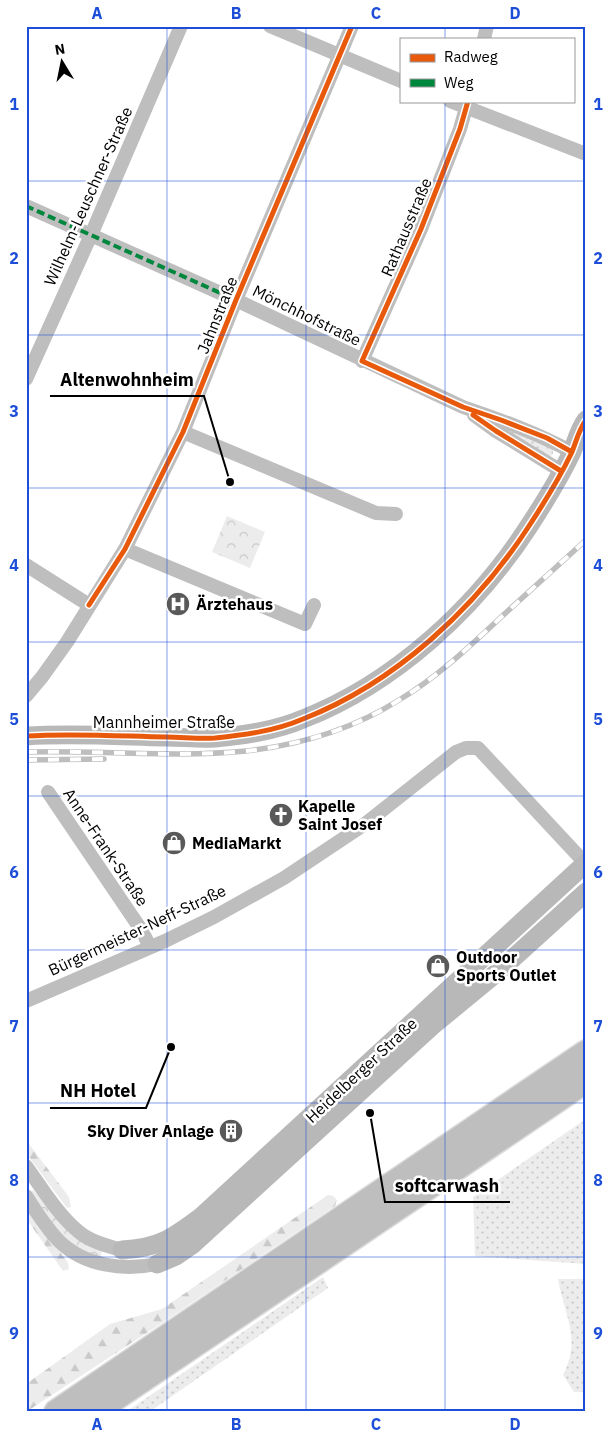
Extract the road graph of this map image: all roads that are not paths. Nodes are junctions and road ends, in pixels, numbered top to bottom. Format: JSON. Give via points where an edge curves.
{"nodes":[{"id":1,"x":181,"y":26,"type":"edge"},
{"id":2,"x":270,"y":26,"type":"edge"},
{"id":3,"x":352,"y":26,"type":"edge"},
{"id":4,"x":340,"y":56,"type":"junction"},
{"id":5,"x":400,"y":81,"type":"edge"},
{"id":6,"x":468,"y":104,"type":"edge"},
{"id":7,"x":586,"y":154,"type":"edge"},
{"id":8,"x":26,"y":206,"type":"edge"},
{"id":9,"x":91,"y":234,"type":"junction"},
{"id":10,"x":236,"y":300,"type":"junction"},
{"id":11,"x":362,"y":360,"type":"junction"},
{"id":12,"x":26,"y":379,"type":"edge"},
{"id":13,"x":463,"y":407,"type":"junction"},
{"id":14,"x":586,"y":420,"type":"edge"},
{"id":15,"x":183,"y":432,"type":"junction"},
{"id":16,"x":586,"y":436,"type":"edge"},
{"id":17,"x":572,"y":452,"type":"junction"},
{"id":18,"x":562,"y":471,"type":"junction"},
{"id":19,"x":396,"y":514,"type":"dead end"},
{"id":20,"x":125,"y":549,"type":"junction"},
{"id":21,"x":26,"y":565,"type":"edge"},
{"id":22,"x":89,"y":605,"type":"junction"},
{"id":23,"x":314,"y":605,"type":"dead end"},
{"id":24,"x":26,"y":696,"type":"edge"},
{"id":25,"x":26,"y":736,"type":"edge"},
{"id":26,"x":48,"y":792,"type":"dead end"},
{"id":27,"x":586,"y":864,"type":"edge"},
{"id":28,"x":586,"y":892,"type":"edge"},
{"id":29,"x":150,"y":947,"type":"junction"},
{"id":30,"x":26,"y":1001,"type":"edge"},
{"id":31,"x":586,"y":1053,"type":"edge"},
{"id":32,"x":586,"y":1080,"type":"edge"},
{"id":33,"x":26,"y":1166,"type":"edge"},
{"id":34,"x":26,"y":1196,"type":"edge"},
{"id":35,"x":122,"y":1250,"type":"joint"},
{"id":36,"x":158,"y":1264,"type":"joint"},
{"id":37,"x":57,"y":1412,"type":"edge"},
{"id":38,"x":94,"y":1412,"type":"edge"}],
"edges":[{"from":1,"to":9,"type":"street","name":"Wilhelm-Leuschner-Straße"},
{"from":2,"to":4,"type":"street"},
{"from":3,"to":4,"type":"street","name":"Jahnstraße"},
{"from":4,"to":5,"type":"street"},
{"from":4,"to":10,"type":"street","name":"Jahnstraße"},
{"from":6,"to":7,"type":"street"},
{"from":6,"to":11,"type":"street","name":"Rathausstraße","via":[[420,229]]},
{"from":8,"to":9,"type":"street","name":"Mönchhofstraße"},
{"from":9,"to":10,"type":"street","name":"Mönchhofstraße"},
{"from":9,"to":12,"type":"street","name":"Wilhelm-Leuschner-Straße"},
{"from":10,"to":11,"type":"street","name":"Mönchhofstraße"},
{"from":10,"to":15,"type":"street","name":"Jahnstraße"},
{"from":11,"to":13,"type":"street","name":"Mönchhofstraße"},
{"from":13,"to":17,"type":"street","name":"Mönchhofstraße","via":[[547,438]]},
{"from":13,"to":18,"type":"street","name":"Mönchhofstraße"},
{"from":14,"to":17,"type":"street","name":"Mannheimer Straße"},
{"from":15,"to":19,"type":"street","via":[[376,513]]},
{"from":15,"to":20,"type":"street","name":"Jahnstraße"},
{"from":16,"to":17,"type":"street","name":"Mannheimer Straße"},
{"from":17,"to":18,"type":"street","name":"Mannheimer Straße"},
{"from":18,"to":25,"type":"street","name":"Mannheimer Straße","via":[[503,564],[477,595],[448,624],[382,676],[327,709],[272,729],[212,738]]},
{"from":20,"to":22,"type":"street","name":"Jahnstraße"},
{"from":20,"to":23,"type":"street","via":[[305,624]]},
{"from":21,"to":22,"type":"street"},
{"from":22,"to":24,"type":"street","name":"Jahnstraße","via":[[67,642]]},
{"from":26,"to":29,"type":"street","name":"Anne-Frank-Straße"},
{"from":27,"to":29,"type":"street","name":"Bürgermeister-Neff-Straße","via":[[478,748],[466,748],[456,752],[365,824],[284,878],[214,917]]},
{"from":27,"to":35,"type":"street","name":"Heidelberger Straße","via":[[202,1216],[174,1238],[138,1249]]},
{"from":28,"to":36,"type":"street","name":"Heidelberger Straße","via":[[413,1043],[192,1245]]},
{"from":29,"to":30,"type":"street","name":"Bürgermeister-Neff-Straße"},
{"from":31,"to":37,"type":"highway"},
{"from":32,"to":38,"type":"highway"},
{"from":33,"to":35,"type":"street","via":[[80,1233]]},
{"from":34,"to":36,"type":"street","via":[[58,1240],[84,1258],[119,1267]]}]}
